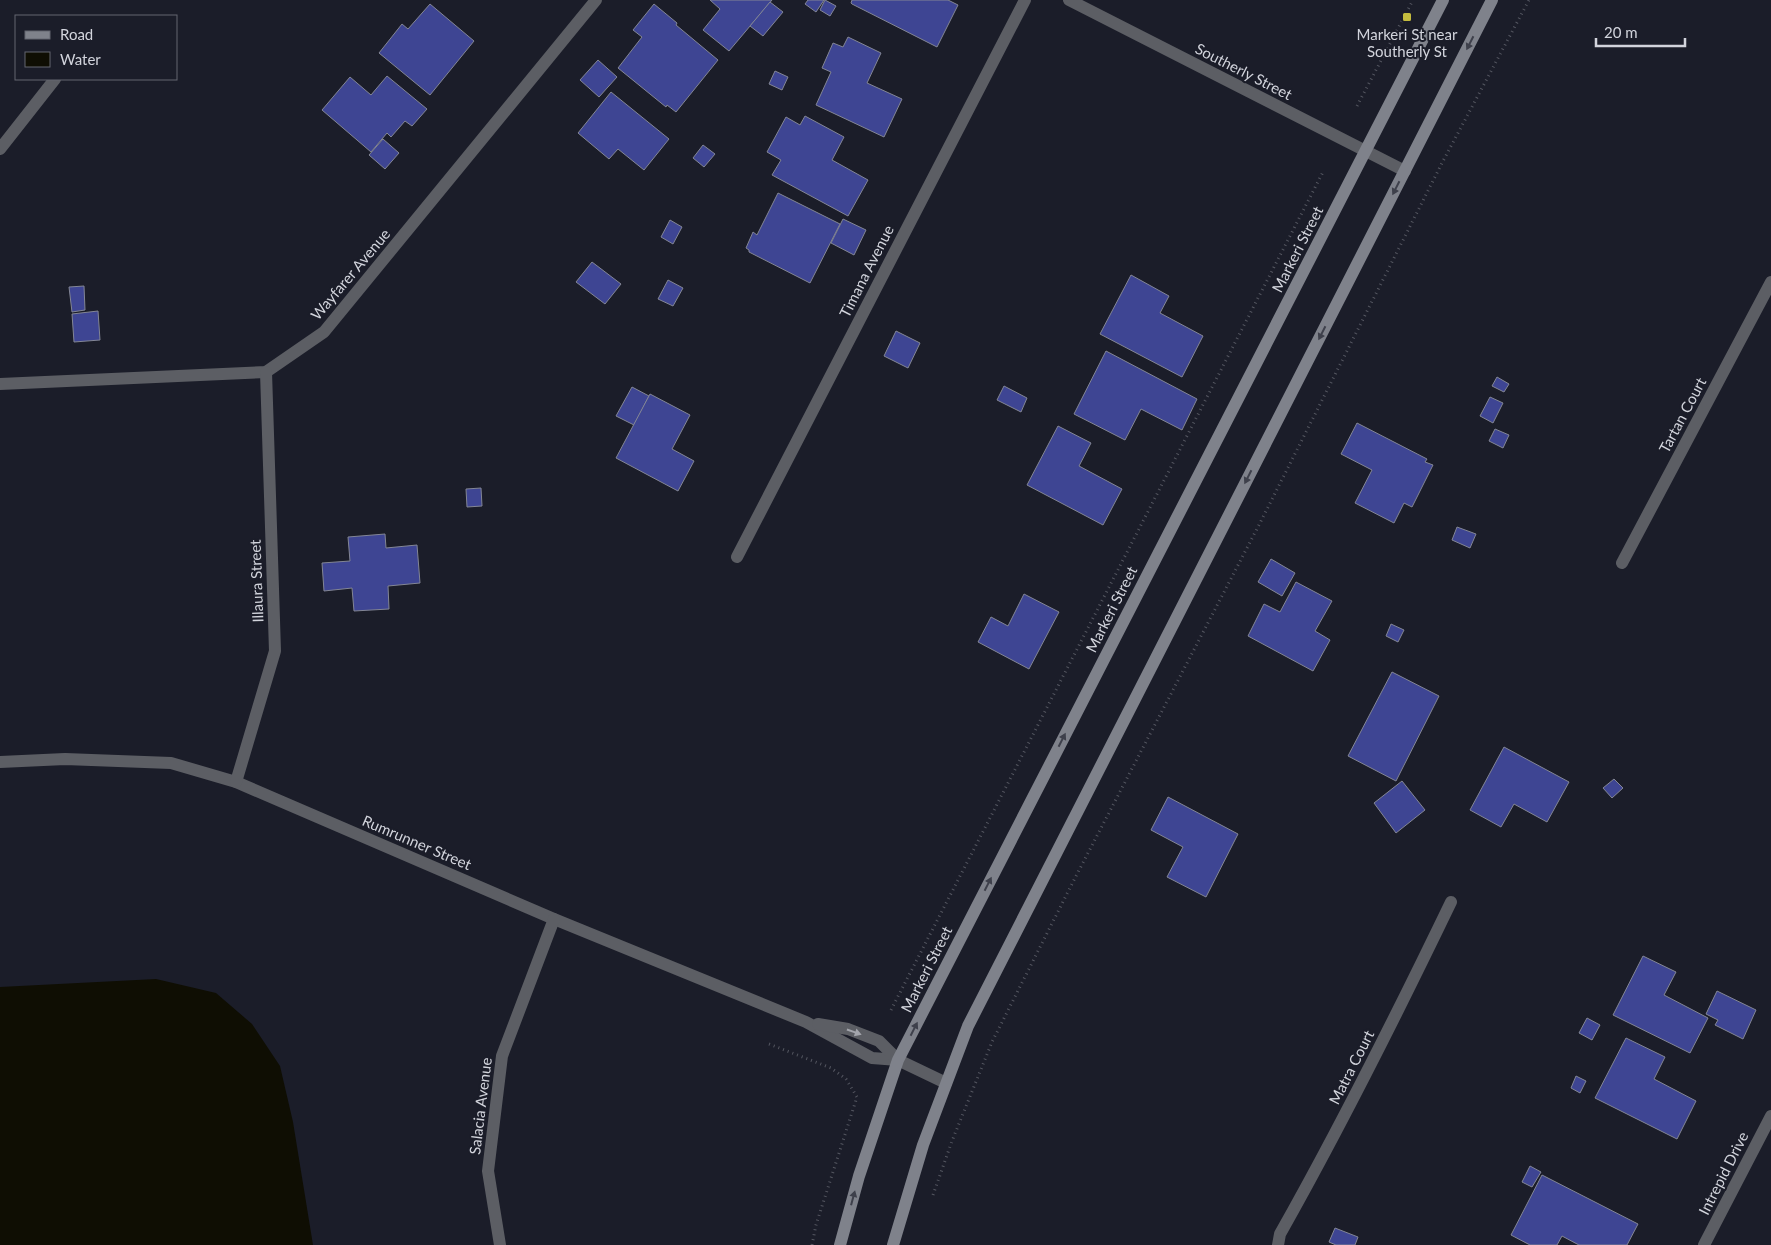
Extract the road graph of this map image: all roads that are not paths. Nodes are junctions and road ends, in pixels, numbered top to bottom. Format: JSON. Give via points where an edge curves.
{"nodes":[{"id":1,"x":596,"y":0,"type":"edge"},
{"id":2,"x":1025,"y":0,"type":"edge"},
{"id":3,"x":1069,"y":0,"type":"edge"},
{"id":4,"x":1443,"y":0,"type":"edge"},
{"id":5,"x":1492,"y":0,"type":"edge"},
{"id":6,"x":54,"y":80,"type":"edge"},
{"id":7,"x":0,"y":149,"type":"edge"},
{"id":8,"x":1365,"y":151,"type":"junction"},
{"id":9,"x":1405,"y":171,"type":"junction"},
{"id":10,"x":1771,"y":282,"type":"edge"},
{"id":11,"x":266,"y":372,"type":"junction"},
{"id":12,"x":0,"y":384,"type":"edge"},
{"id":13,"x":737,"y":557,"type":"dead end"},
{"id":14,"x":1622,"y":563,"type":"dead end"},
{"id":15,"x":0,"y":762,"type":"edge"},
{"id":16,"x":236,"y":782,"type":"junction"},
{"id":17,"x":1451,"y":902,"type":"dead end"},
{"id":18,"x":554,"y":919,"type":"junction"},
{"id":19,"x":806,"y":1022,"type":"junction"},
{"id":20,"x":898,"y":1060,"type":"junction"},
{"id":21,"x":946,"y":1083,"type":"junction"},
{"id":22,"x":1771,"y":1116,"type":"edge"},
{"id":23,"x":500,"y":1245,"type":"edge"},
{"id":24,"x":840,"y":1245,"type":"edge"},
{"id":25,"x":893,"y":1245,"type":"edge"},
{"id":26,"x":1278,"y":1245,"type":"edge"},
{"id":27,"x":1704,"y":1245,"type":"edge"}],
"edges":[{"from":1,"to":11,"type":"street","name":"Wayfarer Avenue","via":[[324,332]]},
{"from":2,"to":13,"type":"street","name":"Timana Avenue"},
{"from":3,"to":8,"type":"street","name":"Southerly Street"},
{"from":4,"to":8,"type":"main road","name":"Markeri Street"},
{"from":5,"to":9,"type":"main road","one_way":true},
{"from":6,"to":7,"type":"street"},
{"from":8,"to":9,"type":"street","name":"Southerly Street"},
{"from":20,"to":8,"type":"main road","name":"Markeri Street","one_way":true},
{"from":9,"to":21,"type":"main road","one_way":true,"via":[[968,1026]]},
{"from":10,"to":14,"type":"street","name":"Tartan Court"},
{"from":11,"to":12,"type":"street"},
{"from":11,"to":16,"type":"street","name":"Illaura Street","via":[[275,652]]},
{"from":15,"to":16,"type":"street","name":"Rumrunner Street","via":[[66,759],[171,763]]},
{"from":16,"to":18,"type":"street","name":"Rumrunner Street"},
{"from":17,"to":26,"type":"street","name":"Matra Court","via":[[1401,1006],[1280,1234]]},
{"from":18,"to":19,"type":"street","name":"Rumrunner Street"},
{"from":18,"to":23,"type":"street","name":"Salacia Avenue","via":[[502,1056],[488,1171]]},
{"from":19,"to":20,"type":"street","name":"Rumrunner Street","via":[[872,1058]]},
{"from":19,"to":20,"type":"street","name":"Rumrunner Street","one_way":true,"via":[[848,1029],[879,1041]]},
{"from":20,"to":21,"type":"street","name":"Rumrunner Street"},
{"from":24,"to":20,"type":"main road","name":"Markeri Street","one_way":true,"via":[[859,1176]]},
{"from":21,"to":25,"type":"main road","via":[[923,1145]]},
{"from":22,"to":27,"type":"street","name":"Intrepid Drive"}]}
